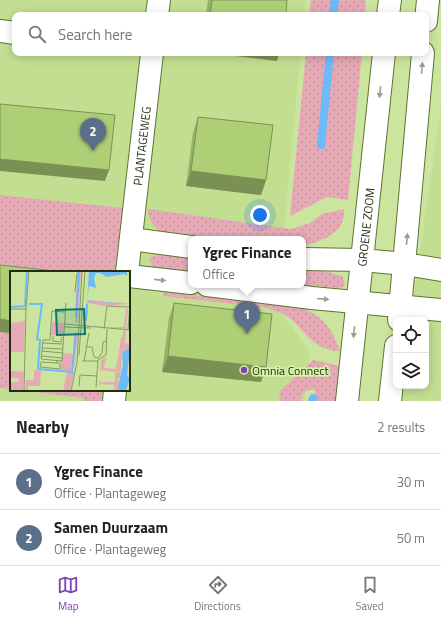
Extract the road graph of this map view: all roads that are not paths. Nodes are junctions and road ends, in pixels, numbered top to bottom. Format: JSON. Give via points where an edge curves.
{"nodes":[{"id":1,"x":158,"y":0,"type":"edge"},
{"id":2,"x":390,"y":0,"type":"edge"},
{"id":3,"x":428,"y":0,"type":"edge"},
{"id":4,"x":157,"y":12,"type":"edge"},
{"id":5,"x":388,"y":12,"type":"edge"},
{"id":6,"x":427,"y":12,"type":"edge"},
{"id":7,"x":0,"y":31,"type":"edge"},
{"id":8,"x":12,"y":33,"type":"edge"},
{"id":9,"x":152,"y":56,"type":"edge"},
{"id":10,"x":384,"y":56,"type":"edge"},
{"id":11,"x":423,"y":56,"type":"edge"},
{"id":12,"x":131,"y":239,"type":"junction"},
{"id":13,"x":188,"y":247,"type":"edge"},
{"id":14,"x":306,"y":259,"type":"edge"},
{"id":15,"x":362,"y":260,"type":"junction"},
{"id":16,"x":405,"y":264,"type":"junction"},
{"id":17,"x":441,"y":270,"type":"edge"},
{"id":18,"x":127,"y":271,"type":"edge"},
{"id":19,"x":130,"y":276,"type":"edge"},
{"id":20,"x":188,"y":283,"type":"edge"},
{"id":21,"x":232,"y":288,"type":"edge"},
{"id":22,"x":357,"y":302,"type":"junction"},
{"id":23,"x":441,"y":310,"type":"edge"},
{"id":24,"x":400,"y":313,"type":"edge"},
{"id":25,"x":395,"y":353,"type":"edge"},
{"id":26,"x":115,"y":391,"type":"edge"},
{"id":27,"x":114,"y":401,"type":"edge"},
{"id":28,"x":347,"y":401,"type":"edge"},
{"id":29,"x":390,"y":401,"type":"edge"}],
"edges":[{"from":1,"to":4,"type":"street"},
{"from":2,"to":5,"type":"street"},
{"from":3,"to":6,"type":"street"},
{"from":7,"to":8,"type":"street"},
{"from":9,"to":12,"type":"street","name":"PLANTAGEWEG"},
{"from":10,"to":15,"type":"street","name":"GROENE ZOOM","one_way":true},
{"from":16,"to":11,"type":"street","one_way":true},
{"from":12,"to":13,"type":"street"},
{"from":12,"to":18,"type":"street","name":"PLANTAGEWEG"},
{"from":14,"to":15,"type":"street"},
{"from":15,"to":16,"type":"street"},
{"from":15,"to":22,"type":"street","name":"GROENE ZOOM"},
{"from":16,"to":17,"type":"street"},
{"from":16,"to":24,"type":"street"},
{"from":19,"to":20,"type":"street","one_way":true},
{"from":21,"to":22,"type":"street","one_way":true},
{"from":22,"to":24,"type":"street"},
{"from":22,"to":28,"type":"street","name":"GROENE ZOOM","one_way":true},
{"from":23,"to":24,"type":"street"},
{"from":25,"to":29,"type":"street"},
{"from":26,"to":27,"type":"street"}]}
